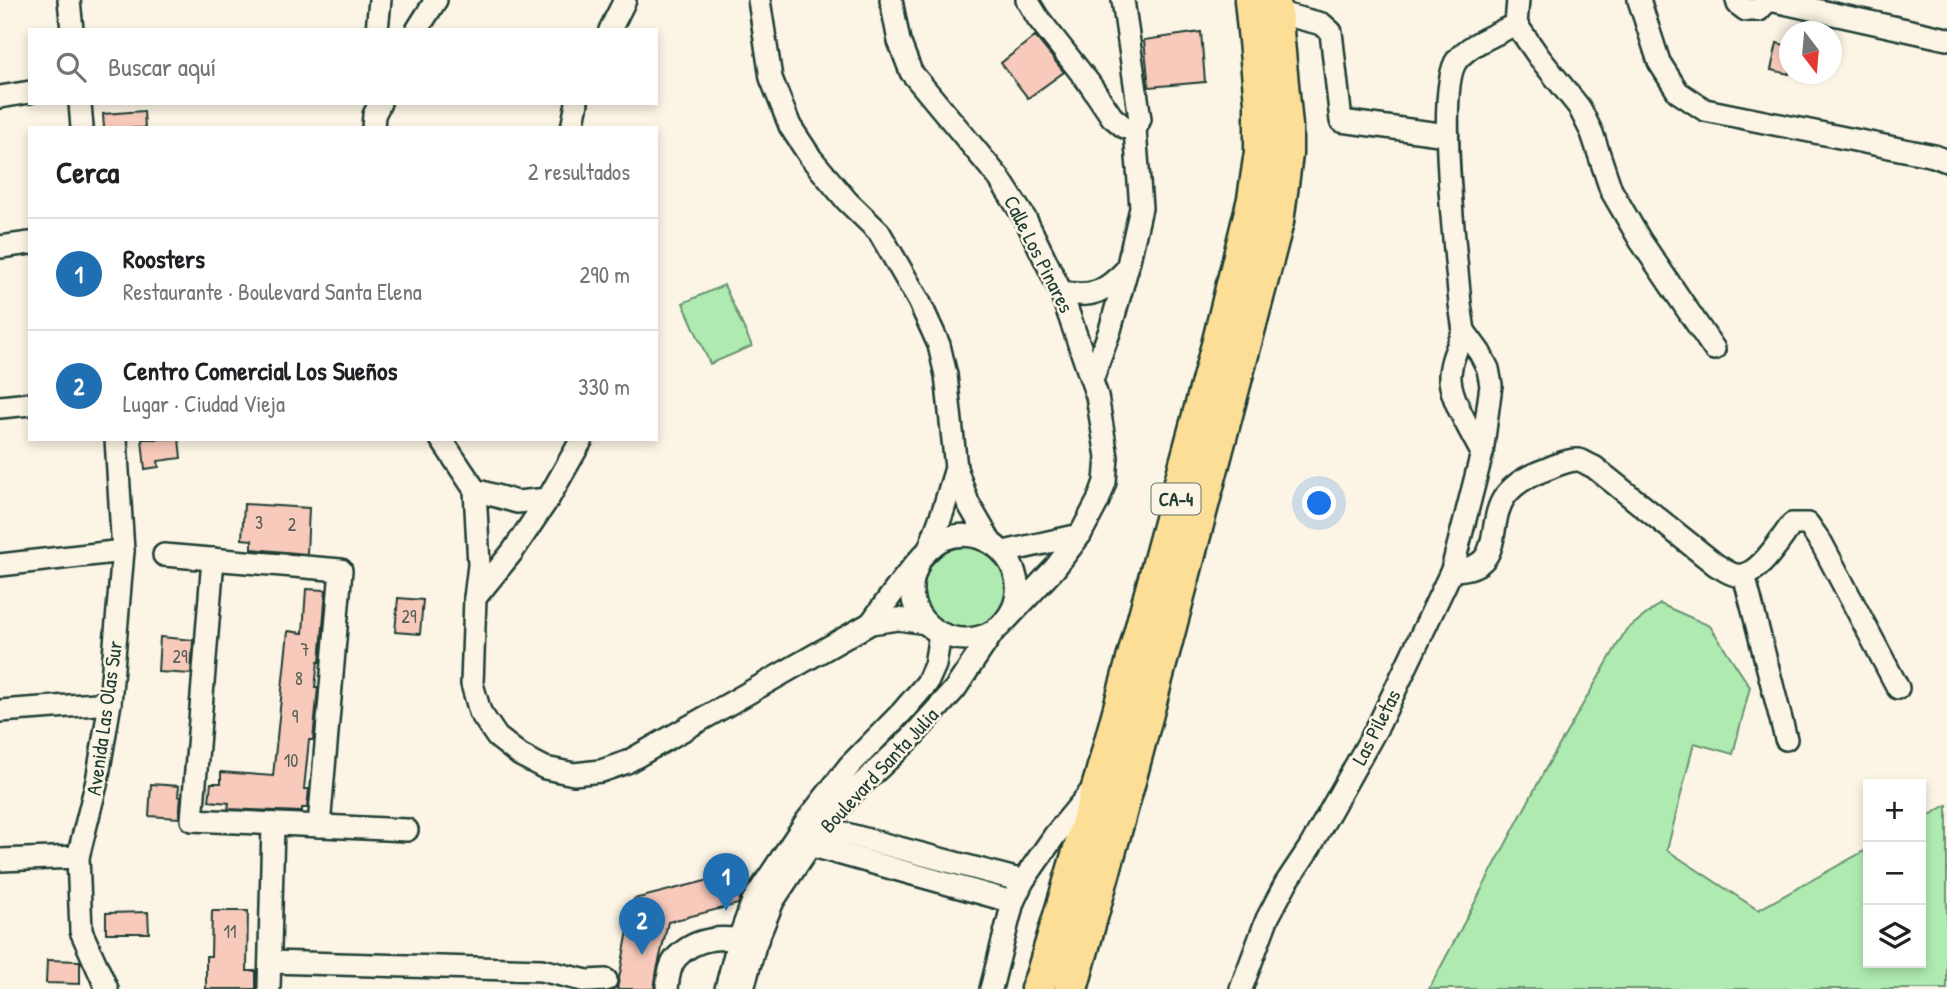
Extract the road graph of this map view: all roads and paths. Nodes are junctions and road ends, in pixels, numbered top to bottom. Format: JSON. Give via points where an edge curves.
{"nodes":[{"id":1,"x":69,"y":0,"type":"edge"},
{"id":2,"x":380,"y":0,"type":"edge"},
{"id":3,"x":436,"y":0,"type":"edge"},
{"id":4,"x":625,"y":0,"type":"edge"},
{"id":5,"x":759,"y":0,"type":"edge"},
{"id":6,"x":891,"y":0,"type":"edge"},
{"id":7,"x":1027,"y":0,"type":"edge"},
{"id":8,"x":1123,"y":0,"type":"edge"},
{"id":9,"x":1518,"y":0,"type":"edge"},
{"id":10,"x":1639,"y":0,"type":"edge"},
{"id":11,"x":1737,"y":0,"type":"edge"},
{"id":12,"x":1769,"y":0,"type":"edge"},
{"id":13,"x":1267,"y":4,"type":"edge"},
{"id":14,"x":1516,"y":24,"type":"junction"},
{"id":15,"x":72,"y":28,"type":"edge"},
{"id":16,"x":377,"y":28,"type":"edge"},
{"id":17,"x":418,"y":28,"type":"edge"},
{"id":18,"x":611,"y":28,"type":"edge"},
{"id":19,"x":1947,"y":39,"type":"edge"},
{"id":20,"x":28,"y":92,"type":"edge"},
{"id":21,"x":0,"y":97,"type":"edge"},
{"id":22,"x":80,"y":105,"type":"edge"},
{"id":23,"x":577,"y":105,"type":"edge"},
{"id":24,"x":82,"y":126,"type":"edge"},
{"id":25,"x":572,"y":126,"type":"edge"},
{"id":26,"x":1135,"y":130,"type":"junction"},
{"id":27,"x":1447,"y":135,"type":"junction"},
{"id":28,"x":1947,"y":161,"type":"edge"},
{"id":29,"x":28,"y":243,"type":"edge"},
{"id":30,"x":0,"y":247,"type":"edge"},
{"id":31,"x":1127,"y":269,"type":"junction"},
{"id":32,"x":1061,"y":292,"type":"junction"},
{"id":33,"x":1464,"y":331,"type":"junction"},
{"id":34,"x":1714,"y":349,"type":"dead end"},
{"id":35,"x":1092,"y":380,"type":"junction"},
{"id":36,"x":28,"y":404,"type":"edge"},
{"id":37,"x":0,"y":407,"type":"edge"},
{"id":38,"x":116,"y":441,"type":"edge"},
{"id":39,"x":442,"y":441,"type":"edge"},
{"id":40,"x":581,"y":441,"type":"edge"},
{"id":41,"x":1482,"y":453,"type":"junction"},
{"id":42,"x":956,"y":468,"type":"junction"},
{"id":43,"x":475,"y":490,"type":"junction"},
{"id":44,"x":548,"y":499,"type":"junction"},
{"id":45,"x":1080,"y":535,"type":"junction"},
{"id":46,"x":997,"y":547,"type":"junction"},
{"id":47,"x":123,"y":551,"type":"junction"},
{"id":48,"x":164,"y":555,"type":"dead end"},
{"id":49,"x":924,"y":555,"type":"junction"},
{"id":50,"x":213,"y":559,"type":"junction"},
{"id":51,"x":0,"y":565,"type":"edge"},
{"id":52,"x":1451,"y":570,"type":"junction"},
{"id":53,"x":1744,"y":575,"type":"junction"},
{"id":54,"x":475,"y":598,"type":"junction"},
{"id":55,"x":870,"y":623,"type":"junction"},
{"id":56,"x":999,"y":626,"type":"junction"},
{"id":57,"x":933,"y":629,"type":"junction"},
{"id":58,"x":1898,"y":688,"type":"dead end"},
{"id":59,"x":110,"y":702,"type":"junction"},
{"id":60,"x":0,"y":711,"type":"edge"},
{"id":61,"x":1786,"y":739,"type":"dead end"},
{"id":62,"x":1101,"y":778,"type":"junction"},
{"id":63,"x":273,"y":824,"type":"junction"},
{"id":64,"x":319,"y":826,"type":"junction"},
{"id":65,"x":407,"y":830,"type":"dead end"},
{"id":66,"x":808,"y":834,"type":"junction"},
{"id":67,"x":78,"y":857,"type":"junction"},
{"id":68,"x":0,"y":860,"type":"edge"},
{"id":69,"x":1023,"y":881,"type":"junction"},
{"id":70,"x":1013,"y":902,"type":"junction"},
{"id":71,"x":747,"y":942,"type":"junction"},
{"id":72,"x":270,"y":962,"type":"junction"},
{"id":73,"x":606,"y":980,"type":"dead end"},
{"id":74,"x":569,"y":983,"type":"edge"},
{"id":75,"x":107,"y":989,"type":"edge"},
{"id":76,"x":270,"y":989,"type":"edge"},
{"id":77,"x":667,"y":989,"type":"edge"},
{"id":78,"x":726,"y":989,"type":"edge"},
{"id":79,"x":743,"y":989,"type":"edge"},
{"id":80,"x":991,"y":989,"type":"edge"},
{"id":81,"x":1037,"y":989,"type":"edge"},
{"id":82,"x":1071,"y":989,"type":"edge"},
{"id":83,"x":1241,"y":989,"type":"edge"}],
"edges":[{"from":1,"to":15,"type":"street"},
{"from":2,"to":16,"type":"street"},
{"from":3,"to":17,"type":"street"},
{"from":4,"to":18,"type":"street"},
{"from":5,"to":42,"type":"street","via":[[771,78],[790,125],[811,158],[879,232],[939,345],[947,375]]},
{"from":6,"to":32,"type":"street","name":"Calle Los Pinares","via":[[911,72],[999,178],[1026,220]]},
{"from":7,"to":26,"type":"street","via":[[1112,117]]},
{"from":8,"to":26,"type":"street","via":[[1140,119]]},
{"from":9,"to":14,"type":"street"},
{"from":10,"to":28,"type":"street","via":[[1659,62],[1678,92],[1705,110]]},
{"from":11,"to":12,"type":"street","via":[[1746,10],[1759,10]]},
{"from":12,"to":19,"type":"street"},
{"from":13,"to":27,"type":"street","via":[[1322,24],[1331,32],[1341,121]]},
{"from":13,"to":62,"type":"highway","number":"CA-4","via":[[1261,152],[1254,199]]},
{"from":13,"to":82,"type":"highway","number":"CA-4","via":[[1286,126],[1277,222]]},
{"from":14,"to":27,"type":"street","name":"Las Piletas","via":[[1455,62]]},
{"from":14,"to":34,"type":"street","via":[[1579,107],[1611,190]]},
{"from":20,"to":21,"type":"street"},
{"from":22,"to":24,"type":"street"},
{"from":23,"to":25,"type":"street"},
{"from":26,"to":31,"type":"street","via":[[1141,208]]},
{"from":27,"to":33,"type":"street","name":"Las Piletas"},
{"from":29,"to":30,"type":"street"},
{"from":31,"to":32,"type":"street","via":[[1097,292],[1078,296]]},
{"from":31,"to":35,"type":"street"},
{"from":32,"to":35,"type":"street","name":"Calle Los Pinares"},
{"from":33,"to":41,"type":"street","name":"Las Piletas","via":[[1488,369],[1491,385]]},
{"from":33,"to":41,"type":"street","name":"Las Piletas","via":[[1450,380]]},
{"from":35,"to":45,"type":"street","name":"Calle Los Pinares","via":[[1107,457],[1098,501]]},
{"from":36,"to":37,"type":"street"},
{"from":38,"to":47,"type":"street","name":"Avenida Las Olas Sur"},
{"from":39,"to":43,"type":"street"},
{"from":40,"to":44,"type":"street"},
{"from":41,"to":52,"type":"street","name":"Las Piletas"},
{"from":42,"to":46,"type":"street","via":[[968,503]]},
{"from":42,"to":49,"type":"street"},
{"from":43,"to":44,"type":"street","via":[[517,502]]},
{"from":43,"to":54,"type":"street","via":[[479,565]]},
{"from":44,"to":54,"type":"street"},
{"from":45,"to":46,"type":"street"},
{"from":45,"to":56,"type":"street","name":"Calle Los Pinares"},
{"from":46,"to":49,"type":"street","via":[[974,536],[958,535],[942,540]]},
{"from":46,"to":56,"type":"street","via":[[1014,568],[1017,586],[1015,604]]},
{"from":47,"to":51,"type":"street"},
{"from":47,"to":59,"type":"street","name":"Avenida Las Olas Sur"},
{"from":48,"to":50,"type":"street"},
{"from":49,"to":55,"type":"street"},
{"from":49,"to":57,"type":"street","via":[[913,577],[912,593],[917,609]]},
{"from":50,"to":63,"type":"street","via":[[192,820]]},
{"from":50,"to":64,"type":"street","via":[[341,570]]},
{"from":52,"to":53,"type":"street","via":[[1476,566],[1485,558],[1504,497],[1523,479],[1578,460],[1594,467],[1716,565]]},
{"from":52,"to":83,"type":"street","name":"Las Piletas","via":[[1379,724],[1267,919]]},
{"from":53,"to":58,"type":"street","via":[[1761,563],[1792,524],[1808,524]]},
{"from":53,"to":61,"type":"street"},
{"from":54,"to":55,"type":"street","via":[[472,684],[480,712],[497,737],[520,755],[545,768],[574,774],[627,762]]},
{"from":55,"to":57,"type":"street","via":[[898,619]]},
{"from":56,"to":57,"type":"street","via":[[976,639],[958,639]]},
{"from":56,"to":66,"type":"street","name":"Boulevard Santa Julia","via":[[955,689],[910,740]]},
{"from":57,"to":66,"type":"street","via":[[934,665],[927,683],[850,765]]},
{"from":59,"to":60,"type":"street"},
{"from":59,"to":67,"type":"street","name":"Avenida Las Olas Sur"},
{"from":62,"to":69,"type":"street"},
{"from":62,"to":81,"type":"highway","number":"CA-4"},
{"from":63,"to":64,"type":"street"},
{"from":63,"to":72,"type":"street"},
{"from":64,"to":65,"type":"street"},
{"from":66,"to":69,"type":"street","via":[[849,836]]},
{"from":66,"to":70,"type":"street"},
{"from":66,"to":71,"type":"street","via":[[753,901]]},
{"from":67,"to":68,"type":"street"},
{"from":67,"to":75,"type":"street","name":"Avenida Las Olas Sur","via":[[81,931]]},
{"from":69,"to":70,"type":"street"},
{"from":70,"to":80,"type":"street"},
{"from":71,"to":77,"type":"street","via":[[725,937],[695,944],[675,958]]},
{"from":71,"to":78,"type":"street"},
{"from":71,"to":79,"type":"street"},
{"from":72,"to":74,"type":"street","via":[[541,970]]},
{"from":72,"to":76,"type":"street"},
{"from":73,"to":74,"type":"street"}]}
